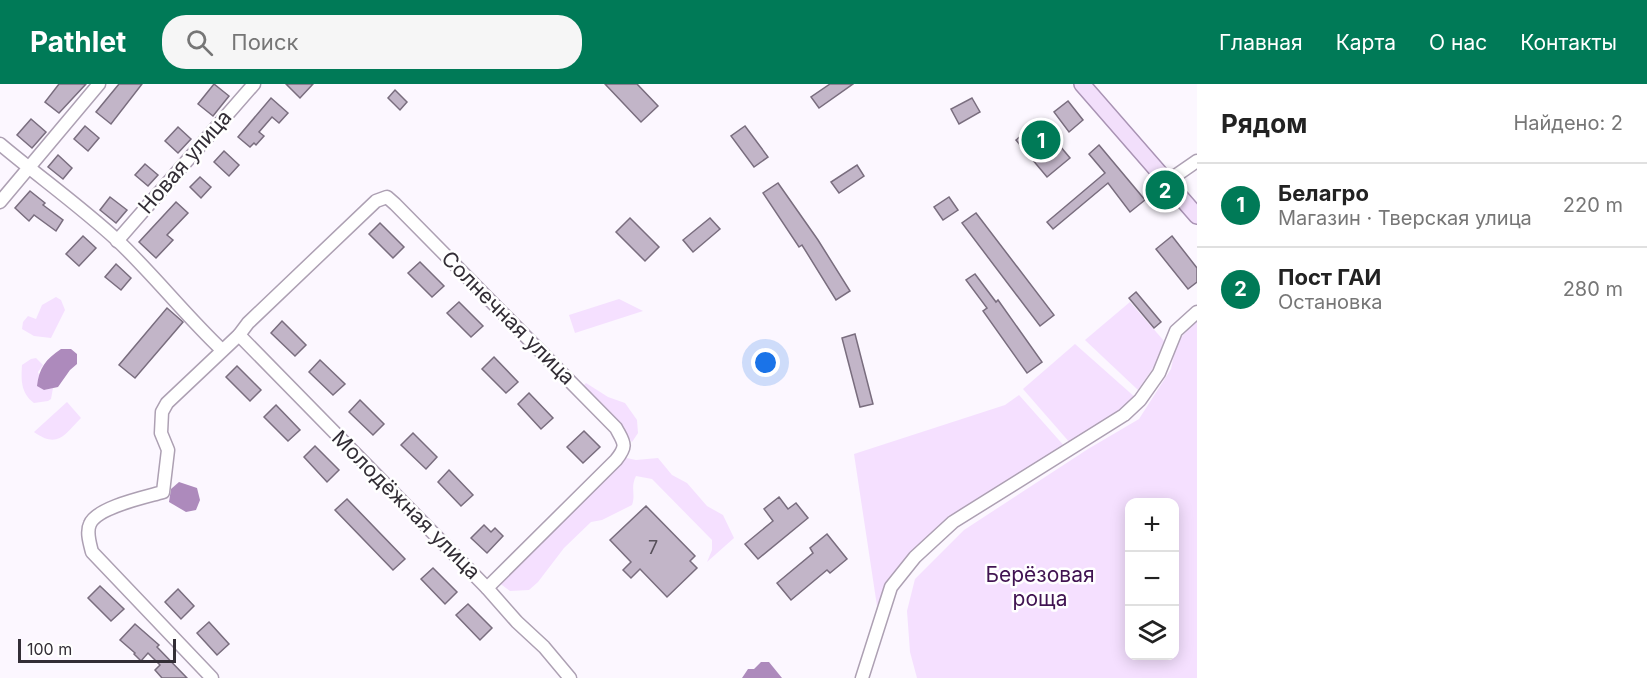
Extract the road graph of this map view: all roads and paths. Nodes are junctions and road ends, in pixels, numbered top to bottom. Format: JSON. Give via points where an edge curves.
{"nodes":[{"id":1,"x":99,"y":84,"type":"edge"},
{"id":2,"x":254,"y":84,"type":"edge"},
{"id":3,"x":1082,"y":84,"type":"edge"},
{"id":4,"x":0,"y":144,"type":"edge"},
{"id":5,"x":1197,"y":161,"type":"edge"},
{"id":6,"x":28,"y":168,"type":"junction"},
{"id":7,"x":1168,"y":181,"type":"junction"},
{"id":8,"x":0,"y":202,"type":"edge"},
{"id":9,"x":1197,"y":216,"type":"edge"},
{"id":10,"x":117,"y":241,"type":"junction"},
{"id":11,"x":1197,"y":312,"type":"edge"},
{"id":12,"x":239,"y":335,"type":"junction"},
{"id":13,"x":222,"y":350,"type":"junction"},
{"id":14,"x":487,"y":588,"type":"junction"},
{"id":15,"x":213,"y":678,"type":"edge"},
{"id":16,"x":570,"y":678,"type":"edge"},
{"id":17,"x":862,"y":678,"type":"edge"}],
"edges":[{"from":1,"to":6,"type":"street"},
{"from":2,"to":10,"type":"street","name":"Новая улица"},
{"from":3,"to":7,"type":"main road"},
{"from":4,"to":6,"type":"street"},
{"from":5,"to":7,"type":"street"},
{"from":6,"to":8,"type":"street"},
{"from":6,"to":10,"type":"street"},
{"from":7,"to":9,"type":"main road"},
{"from":10,"to":13,"type":"street"},
{"from":11,"to":17,"type":"street","via":[[1176,331],[1160,373],[1124,415],[953,522],[915,557],[891,587]]},
{"from":12,"to":13,"type":"street"},
{"from":12,"to":14,"type":"street","name":"Молодёжная улица"},
{"from":12,"to":14,"type":"street","name":"Солнечная улица","via":[[376,201],[387,197],[616,428],[624,443],[616,460]]},
{"from":13,"to":15,"type":"street","via":[[162,412],[161,433],[168,450],[163,492],[99,513],[89,524],[92,552]]},
{"from":14,"to":16,"type":"street","name":"Молодёжная улица"}]}
